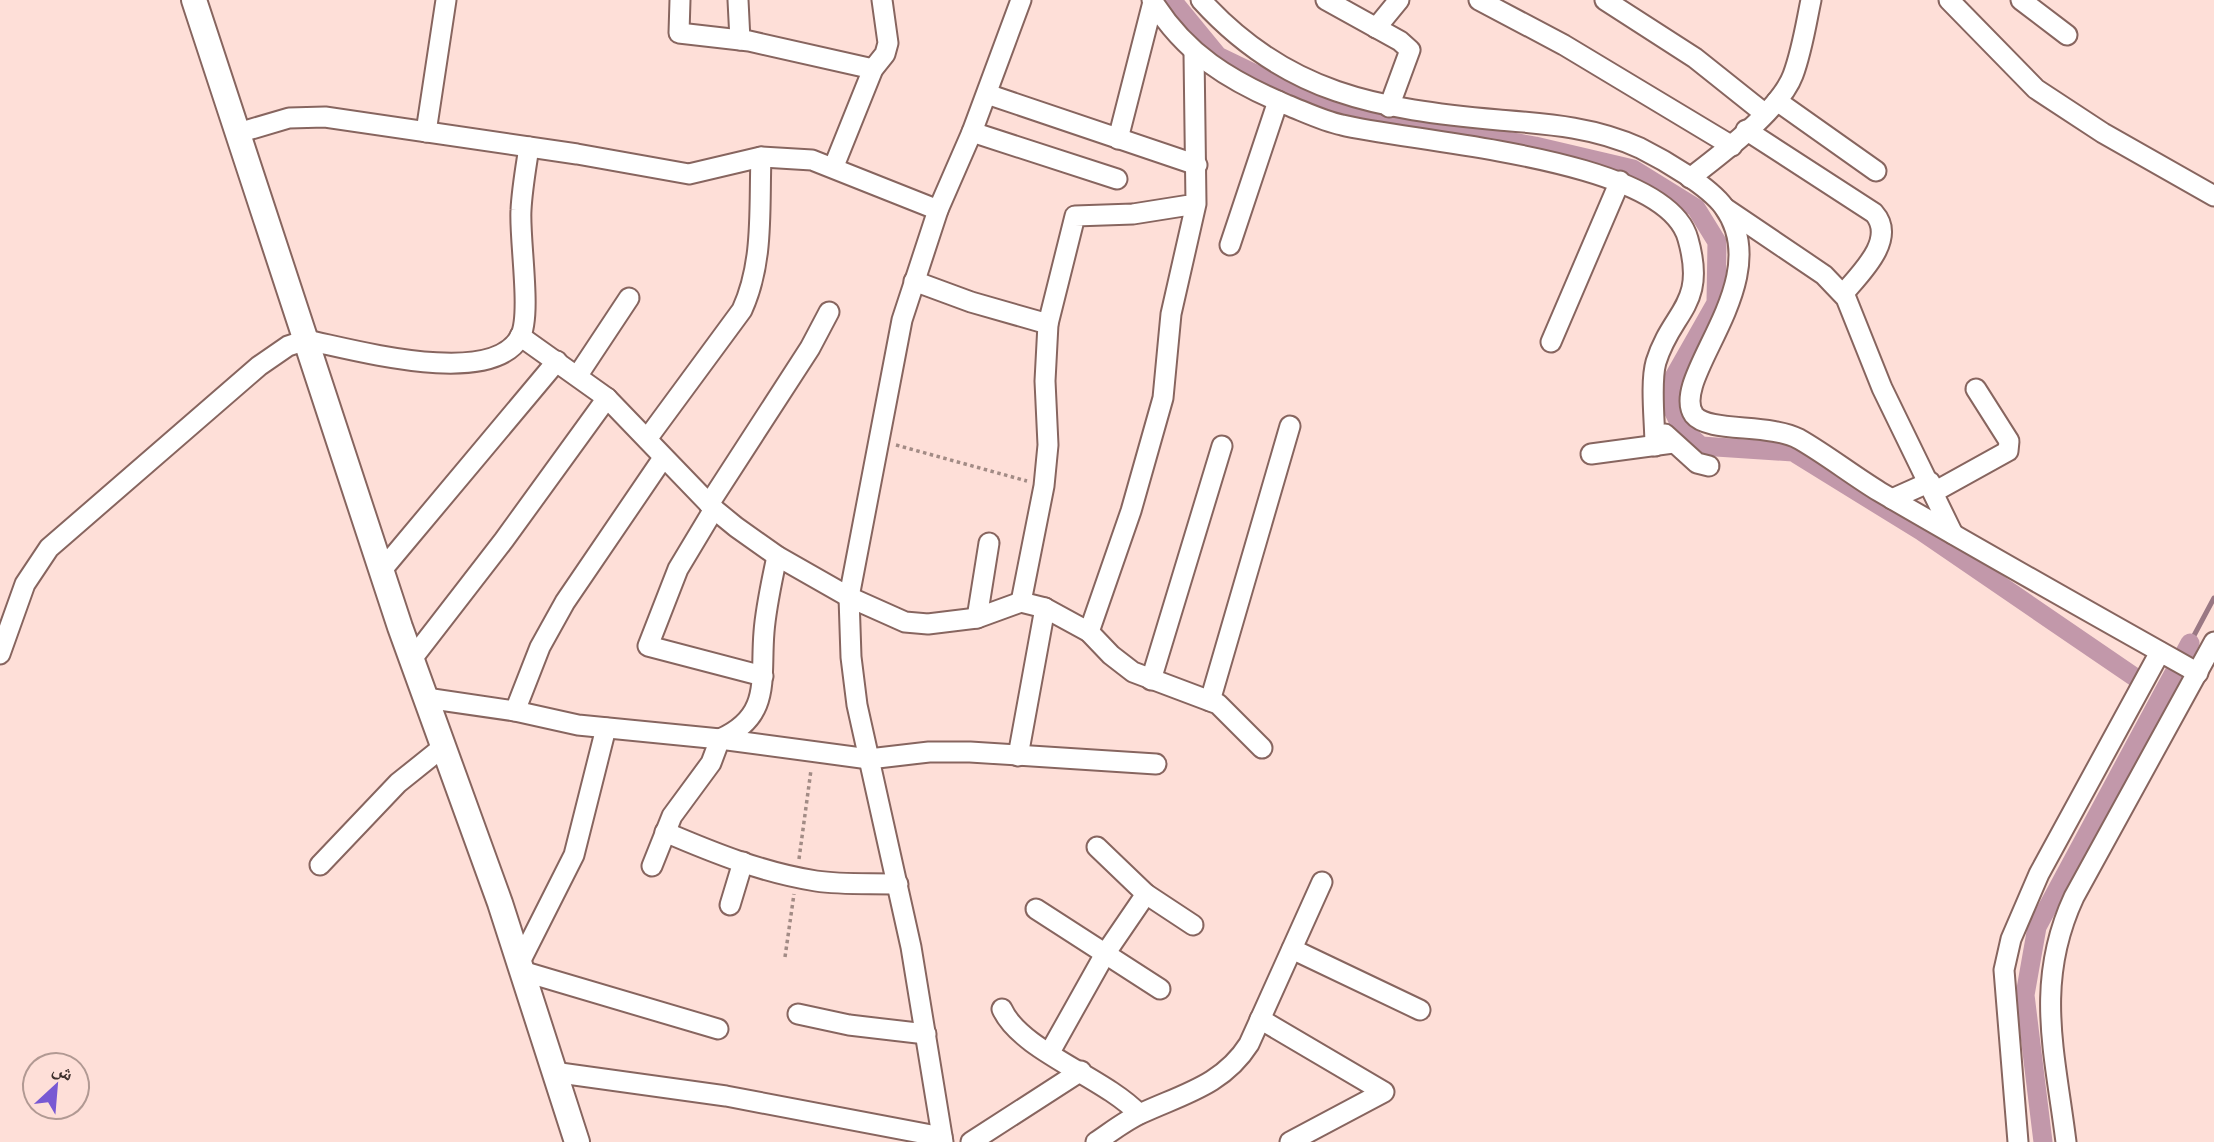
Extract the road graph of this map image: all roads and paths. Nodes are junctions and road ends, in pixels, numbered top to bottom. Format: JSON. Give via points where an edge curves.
{"nodes":[{"id":1,"x":194,"y":0,"type":"edge"},
{"id":2,"x":446,"y":0,"type":"edge"},
{"id":3,"x":680,"y":0,"type":"edge"},
{"id":4,"x":738,"y":0,"type":"edge"},
{"id":5,"x":882,"y":0,"type":"edge"},
{"id":6,"x":1021,"y":0,"type":"edge"},
{"id":7,"x":1201,"y":0,"type":"edge"},
{"id":8,"x":1325,"y":0,"type":"edge"},
{"id":9,"x":1399,"y":0,"type":"edge"},
{"id":10,"x":1479,"y":0,"type":"edge"},
{"id":11,"x":1605,"y":0,"type":"edge"},
{"id":12,"x":1811,"y":0,"type":"edge"},
{"id":13,"x":1949,"y":0,"type":"edge"},
{"id":14,"x":2021,"y":0,"type":"edge"},
{"id":15,"x":1153,"y":1,"type":"edge"},
{"id":16,"x":1376,"y":28,"type":"junction"},
{"id":17,"x":2067,"y":35,"type":"dead end"},
{"id":18,"x":740,"y":40,"type":"junction"},
{"id":19,"x":1194,"y":53,"type":"junction"},
{"id":20,"x":873,"y":69,"type":"junction"},
{"id":21,"x":987,"y":94,"type":"junction"},
{"id":22,"x":1278,"y":101,"type":"junction"},
{"id":23,"x":1389,"y":107,"type":"junction"},
{"id":24,"x":1771,"y":107,"type":"junction"},
{"id":25,"x":1746,"y":130,"type":"junction"},
{"id":26,"x":426,"y":132,"type":"junction"},
{"id":27,"x":972,"y":132,"type":"junction"},
{"id":28,"x":238,"y":134,"type":"junction"},
{"id":29,"x":1118,"y":139,"type":"junction"},
{"id":30,"x":1732,"y":146,"type":"junction"},
{"id":31,"x":529,"y":147,"type":"junction"},
{"id":32,"x":761,"y":157,"type":"junction"},
{"id":33,"x":1197,"y":165,"type":"junction"},
{"id":34,"x":834,"y":166,"type":"junction"},
{"id":35,"x":1876,"y":171,"type":"dead end"},
{"id":36,"x":1690,"y":178,"type":"junction"},
{"id":37,"x":1117,"y":180,"type":"dead end"},
{"id":38,"x":1620,"y":181,"type":"junction"},
{"id":39,"x":2214,"y":197,"type":"edge"},
{"id":40,"x":1195,"y":204,"type":"junction"},
{"id":41,"x":1725,"y":208,"type":"junction"},
{"id":42,"x":938,"y":210,"type":"junction"},
{"id":43,"x":1230,"y":244,"type":"dead end"},
{"id":44,"x":914,"y":281,"type":"junction"},
{"id":45,"x":1843,"y":294,"type":"junction"},
{"id":46,"x":629,"y":298,"type":"dead end"},
{"id":47,"x":829,"y":312,"type":"dead end"},
{"id":48,"x":1048,"y":324,"type":"junction"},
{"id":49,"x":520,"y":336,"type":"junction"},
{"id":50,"x":306,"y":340,"type":"junction"},
{"id":51,"x":1551,"y":342,"type":"dead end"},
{"id":52,"x":557,"y":361,"type":"junction"},
{"id":53,"x":578,"y":375,"type":"junction"},
{"id":54,"x":1976,"y":389,"type":"dead end"},
{"id":55,"x":607,"y":398,"type":"junction"},
{"id":56,"x":1290,"y":426,"type":"dead end"},
{"id":57,"x":647,"y":439,"type":"junction"},
{"id":58,"x":877,"y":439,"type":"junction"},
{"id":59,"x":1664,"y":445,"type":"junction"},
{"id":60,"x":1222,"y":446,"type":"dead end"},
{"id":61,"x":1591,"y":454,"type":"dead end"},
{"id":62,"x":663,"y":458,"type":"junction"},
{"id":63,"x":1709,"y":466,"type":"dead end"},
{"id":64,"x":1044,"y":486,"type":"junction"},
{"id":65,"x":1932,"y":487,"type":"junction"},
{"id":66,"x":1892,"y":499,"type":"junction"},
{"id":67,"x":712,"y":507,"type":"junction"},
{"id":68,"x":1953,"y":534,"type":"junction"},
{"id":69,"x":989,"y":543,"type":"dead end"},
{"id":70,"x":777,"y":556,"type":"junction"},
{"id":71,"x":382,"y":570,"type":"junction"},
{"id":72,"x":849,"y":597,"type":"junction"},
{"id":73,"x":1021,"y":602,"type":"junction"},
{"id":74,"x":1045,"y":608,"type":"junction"},
{"id":75,"x":977,"y":618,"type":"junction"},
{"id":76,"x":1090,"y":632,"type":"junction"},
{"id":77,"x":2214,"y":642,"type":"edge"},
{"id":78,"x":0,"y":654,"type":"edge"},
{"id":79,"x":412,"y":659,"type":"junction"},
{"id":80,"x":2178,"y":662,"type":"junction"},
{"id":81,"x":763,"y":676,"type":"junction"},
{"id":82,"x":1151,"y":680,"type":"junction"},
{"id":83,"x":426,"y":698,"type":"junction"},
{"id":84,"x":1210,"y":701,"type":"junction"},
{"id":85,"x":515,"y":711,"type":"junction"},
{"id":86,"x":606,"y":729,"type":"junction"},
{"id":87,"x":720,"y":739,"type":"junction"},
{"id":88,"x":443,"y":747,"type":"junction"},
{"id":89,"x":1262,"y":748,"type":"dead end"},
{"id":90,"x":813,"y":754,"type":"junction"},
{"id":91,"x":1018,"y":756,"type":"junction"},
{"id":92,"x":869,"y":760,"type":"junction"},
{"id":93,"x":1156,"y":764,"type":"dead end"},
{"id":94,"x":665,"y":832,"type":"junction"},
{"id":95,"x":1097,"y":847,"type":"dead end"},
{"id":96,"x":743,"y":862,"type":"junction"},
{"id":97,"x":320,"y":865,"type":"dead end"},
{"id":98,"x":652,"y":866,"type":"dead end"},
{"id":99,"x":796,"y":877,"type":"junction"},
{"id":100,"x":1322,"y":882,"type":"dead end"},
{"id":101,"x":898,"y":884,"type":"junction"},
{"id":102,"x":1146,"y":894,"type":"junction"},
{"id":103,"x":730,"y":905,"type":"dead end"},
{"id":104,"x":1035,"y":909,"type":"dead end"},
{"id":105,"x":1193,"y":925,"type":"dead end"},
{"id":106,"x":1292,"y":949,"type":"junction"},
{"id":107,"x":1105,"y":954,"type":"junction"},
{"id":108,"x":785,"y":957,"type":"dead end"},
{"id":109,"x":521,"y":967,"type":"junction"},
{"id":110,"x":1160,"y":989,"type":"dead end"},
{"id":111,"x":1003,"y":1009,"type":"dead end"},
{"id":112,"x":1420,"y":1010,"type":"dead end"},
{"id":113,"x":798,"y":1014,"type":"dead end"},
{"id":114,"x":1260,"y":1019,"type":"junction"},
{"id":115,"x":718,"y":1028,"type":"dead end"},
{"id":116,"x":926,"y":1034,"type":"junction"},
{"id":117,"x":1050,"y":1052,"type":"junction"},
{"id":118,"x":1081,"y":1071,"type":"junction"},
{"id":119,"x":553,"y":1072,"type":"junction"},
{"id":120,"x":1139,"y":1114,"type":"junction"},
{"id":121,"x":943,"y":1140,"type":"edge"},
{"id":122,"x":577,"y":1142,"type":"edge"},
{"id":123,"x":971,"y":1142,"type":"edge"},
{"id":124,"x":1096,"y":1142,"type":"edge"},
{"id":125,"x":1290,"y":1142,"type":"edge"},
{"id":126,"x":2018,"y":1142,"type":"edge"},
{"id":127,"x":2066,"y":1142,"type":"edge"}],
"edges":[{"from":1,"to":28,"type":"main road"},
{"from":2,"to":26,"type":"street"},
{"from":3,"to":18,"type":"street","via":[[679,33]]},
{"from":4,"to":18,"type":"street"},
{"from":5,"to":20,"type":"street","via":[[888,43]]},
{"from":6,"to":21,"type":"street"},
{"from":7,"to":23,"type":"street","via":[[1226,28],[1289,73]]},
{"from":8,"to":16,"type":"street"},
{"from":9,"to":16,"type":"street"},
{"from":10,"to":30,"type":"street","via":[[1564,45]]},
{"from":11,"to":24,"type":"street"},
{"from":12,"to":24,"type":"street","via":[[1793,76]]},
{"from":13,"to":39,"type":"street","via":[[2036,89]]},
{"from":14,"to":17,"type":"street"},
{"from":15,"to":19,"type":"street","via":[[1172,31]]},
{"from":15,"to":29,"type":"street"},
{"from":16,"to":23,"type":"street","via":[[1410,50]]},
{"from":18,"to":20,"type":"street"},
{"from":19,"to":22,"type":"street","via":[[1246,88]]},
{"from":19,"to":33,"type":"street"},
{"from":20,"to":34,"type":"street"},
{"from":21,"to":27,"type":"street"},
{"from":21,"to":29,"type":"street"},
{"from":22,"to":38,"type":"street","via":[[1340,125],[1537,158]]},
{"from":22,"to":43,"type":"street"},
{"from":23,"to":36,"type":"street","via":[[1592,130],[1641,149]]},
{"from":24,"to":25,"type":"street"},
{"from":24,"to":35,"type":"street"},
{"from":25,"to":30,"type":"street"},
{"from":25,"to":45,"type":"street","via":[[1881,221],[1882,239]]},
{"from":26,"to":28,"type":"street","via":[[307,116]]},
{"from":26,"to":31,"type":"street"},
{"from":27,"to":37,"type":"street"},
{"from":27,"to":42,"type":"street"},
{"from":28,"to":50,"type":"main road"},
{"from":29,"to":33,"type":"street"},
{"from":30,"to":36,"type":"street"},
{"from":31,"to":32,"type":"street","via":[[689,174]]},
{"from":31,"to":49,"type":"street","via":[[521,207],[525,301]]},
{"from":32,"to":34,"type":"street","via":[[813,159]]},
{"from":32,"to":57,"type":"street","via":[[758,254],[749,293],[742,310]]},
{"from":33,"to":40,"type":"street"},
{"from":34,"to":42,"type":"street"},
{"from":36,"to":41,"type":"street"},
{"from":38,"to":51,"type":"street"},
{"from":38,"to":59,"type":"street","via":[[1677,218],[1688,236],[1693,263],[1690,302],[1655,365],[1655,423]]},
{"from":40,"to":48,"type":"street","via":[[1133,214],[1075,216]]},
{"from":40,"to":76,"type":"street","via":[[1171,314],[1163,398]]},
{"from":41,"to":45,"type":"street","via":[[1824,275]]},
{"from":41,"to":66,"type":"street","via":[[1737,250],[1735,294],[1691,384],[1691,410],[1708,425],[1785,433]]},
{"from":42,"to":44,"type":"street"},
{"from":44,"to":48,"type":"street"},
{"from":44,"to":58,"type":"street"},
{"from":45,"to":65,"type":"street","via":[[1882,388]]},
{"from":46,"to":53,"type":"street"},
{"from":47,"to":67,"type":"street"},
{"from":48,"to":64,"type":"street"},
{"from":49,"to":50,"type":"street","via":[[491,358],[442,363]]},
{"from":49,"to":52,"type":"street"},
{"from":50,"to":71,"type":"main road"},
{"from":50,"to":78,"type":"street","via":[[259,366],[49,548],[25,584]]},
{"from":52,"to":53,"type":"street"},
{"from":52,"to":71,"type":"street"},
{"from":53,"to":55,"type":"street"},
{"from":54,"to":65,"type":"street","via":[[2009,441],[2008,451]]},
{"from":55,"to":57,"type":"street"},
{"from":55,"to":79,"type":"street"},
{"from":56,"to":84,"type":"street"},
{"from":57,"to":62,"type":"street"},
{"from":58,"to":64,"type":"path"},
{"from":58,"to":72,"type":"street"},
{"from":59,"to":61,"type":"street"},
{"from":59,"to":63,"type":"street"},
{"from":60,"to":82,"type":"street"},
{"from":62,"to":67,"type":"street"},
{"from":62,"to":85,"type":"street","via":[[565,602],[540,647]]},
{"from":64,"to":73,"type":"street"},
{"from":65,"to":66,"type":"street"},
{"from":65,"to":68,"type":"street"},
{"from":66,"to":68,"type":"street"},
{"from":67,"to":70,"type":"street"},
{"from":67,"to":81,"type":"street","via":[[678,569],[648,646]]},
{"from":68,"to":80,"type":"street"},
{"from":69,"to":75,"type":"street"},
{"from":70,"to":72,"type":"street"},
{"from":70,"to":81,"type":"street","via":[[764,631]]},
{"from":71,"to":79,"type":"main road"},
{"from":72,"to":75,"type":"street","via":[[905,622]]},
{"from":72,"to":92,"type":"street","via":[[853,679]]},
{"from":73,"to":74,"type":"street"},
{"from":73,"to":75,"type":"street"},
{"from":74,"to":76,"type":"street"},
{"from":74,"to":91,"type":"street"},
{"from":76,"to":82,"type":"street","via":[[1111,655]]},
{"from":77,"to":80,"type":"street"},
{"from":79,"to":83,"type":"main road"},
{"from":80,"to":126,"type":"street","via":[[2039,874],[2011,939],[2004,970]]},
{"from":80,"to":127,"type":"street","via":[[2059,936],[2049,989]]},
{"from":81,"to":87,"type":"street","via":[[751,717],[741,730]]},
{"from":82,"to":84,"type":"street"},
{"from":83,"to":85,"type":"street"},
{"from":83,"to":88,"type":"main road"},
{"from":84,"to":89,"type":"street"},
{"from":85,"to":86,"type":"street"},
{"from":86,"to":87,"type":"street"},
{"from":86,"to":109,"type":"street","via":[[574,855]]},
{"from":87,"to":90,"type":"street"},
{"from":87,"to":94,"type":"street","via":[[711,763]]},
{"from":88,"to":97,"type":"street","via":[[398,783]]},
{"from":88,"to":109,"type":"main road"},
{"from":90,"to":92,"type":"street"},
{"from":90,"to":99,"type":"path"},
{"from":91,"to":92,"type":"street","via":[[929,752]]},
{"from":91,"to":93,"type":"street"},
{"from":92,"to":101,"type":"street"},
{"from":94,"to":96,"type":"street"},
{"from":94,"to":98,"type":"street"},
{"from":95,"to":102,"type":"street"},
{"from":96,"to":99,"type":"street"},
{"from":96,"to":103,"type":"street"},
{"from":99,"to":101,"type":"street"},
{"from":99,"to":108,"type":"path"},
{"from":100,"to":106,"type":"street"},
{"from":101,"to":116,"type":"street"},
{"from":102,"to":105,"type":"street"},
{"from":102,"to":107,"type":"street"},
{"from":104,"to":107,"type":"street"},
{"from":106,"to":112,"type":"street"},
{"from":106,"to":114,"type":"street"},
{"from":107,"to":110,"type":"street"},
{"from":107,"to":117,"type":"street"},
{"from":109,"to":115,"type":"street"},
{"from":109,"to":119,"type":"main road"},
{"from":111,"to":117,"type":"street","via":[[1016,1030]]},
{"from":113,"to":116,"type":"street"},
{"from":114,"to":120,"type":"street","via":[[1234,1066],[1193,1092]]},
{"from":114,"to":125,"type":"street","via":[[1384,1092]]},
{"from":116,"to":121,"type":"street"},
{"from":117,"to":118,"type":"street"},
{"from":118,"to":120,"type":"street","via":[[1118,1094]]},
{"from":118,"to":123,"type":"street"},
{"from":119,"to":121,"type":"street","via":[[726,1096]]},
{"from":119,"to":122,"type":"main road"},
{"from":120,"to":124,"type":"street"}]}
